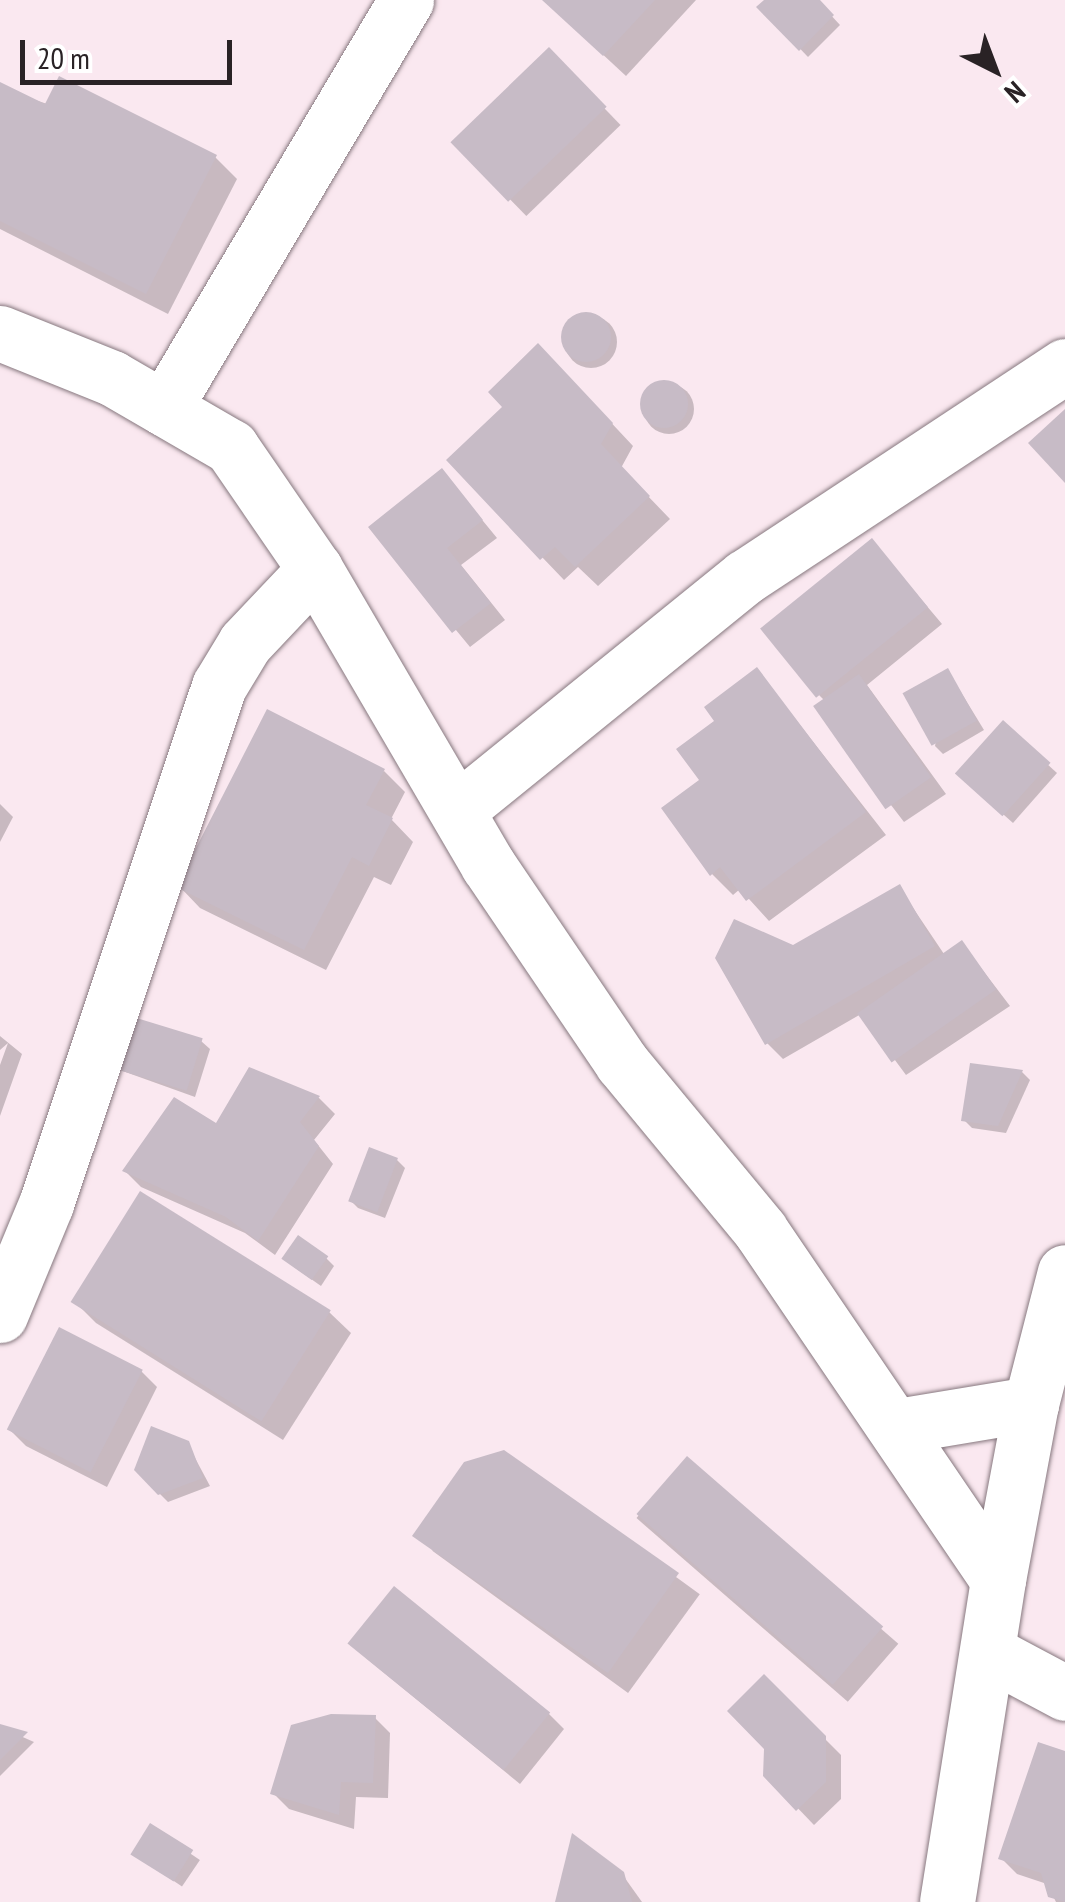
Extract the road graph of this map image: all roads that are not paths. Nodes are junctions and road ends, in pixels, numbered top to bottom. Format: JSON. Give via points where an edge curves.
{"nodes":[{"id":1,"x":406,"y":0,"type":"edge"},
{"id":2,"x":0,"y":332,"type":"edge"},
{"id":3,"x":1065,"y":366,"type":"edge"},
{"id":4,"x":164,"y":408,"type":"junction"},
{"id":5,"x":315,"y":569,"type":"junction"},
{"id":6,"x":261,"y":624,"type":"junction"},
{"id":7,"x":347,"y":627,"type":"junction"},
{"id":8,"x":456,"y":810,"type":"junction"},
{"id":9,"x":1065,"y":1272,"type":"edge"},
{"id":10,"x":0,"y":1315,"type":"edge"},
{"id":11,"x":1031,"y":1404,"type":"junction"},
{"id":12,"x":898,"y":1426,"type":"junction"},
{"id":13,"x":998,"y":1580,"type":"junction"},
{"id":14,"x":988,"y":1652,"type":"junction"},
{"id":15,"x":1065,"y":1693,"type":"edge"},
{"id":16,"x":947,"y":1902,"type":"edge"}],
"edges":[{"from":1,"to":4,"type":"street"},
{"from":2,"to":4,"type":"street","via":[[112,378]]},
{"from":3,"to":8,"type":"street","via":[[745,577]]},
{"from":4,"to":5,"type":"street","via":[[230,448]]},
{"from":5,"to":6,"type":"street"},
{"from":5,"to":7,"type":"street"},
{"from":6,"to":7,"type":"street"},
{"from":6,"to":10,"type":"street","via":[[219,686],[190,760],[46,1204]]},
{"from":7,"to":8,"type":"street"},
{"from":8,"to":12,"type":"street","via":[[622,1064],[760,1230]]},
{"from":9,"to":11,"type":"street"},
{"from":11,"to":12,"type":"street"},
{"from":11,"to":13,"type":"street"},
{"from":12,"to":13,"type":"street"},
{"from":13,"to":14,"type":"street"},
{"from":14,"to":15,"type":"street"},
{"from":14,"to":16,"type":"street"}]}
